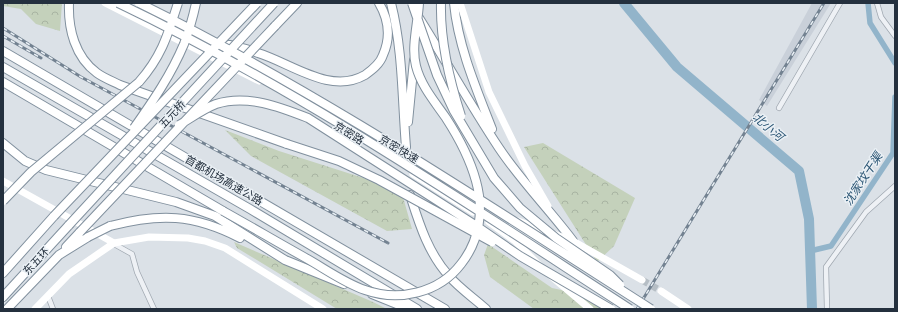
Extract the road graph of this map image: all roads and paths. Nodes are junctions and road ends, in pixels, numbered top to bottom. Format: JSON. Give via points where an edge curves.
{"nodes":[{"id":1,"x":69,"y":3,"type":"edge"},
{"id":2,"x":105,"y":3,"type":"edge"},
{"id":3,"x":118,"y":3,"type":"edge"},
{"id":4,"x":139,"y":3,"type":"edge"},
{"id":5,"x":143,"y":3,"type":"edge"},
{"id":6,"x":178,"y":3,"type":"edge"},
{"id":7,"x":196,"y":3,"type":"edge"},
{"id":8,"x":257,"y":3,"type":"edge"},
{"id":9,"x":274,"y":3,"type":"edge"},
{"id":10,"x":297,"y":3,"type":"edge"},
{"id":11,"x":379,"y":3,"type":"edge"},
{"id":12,"x":391,"y":3,"type":"edge"},
{"id":13,"x":411,"y":3,"type":"edge"},
{"id":14,"x":420,"y":3,"type":"edge"},
{"id":15,"x":441,"y":3,"type":"edge"},
{"id":16,"x":454,"y":3,"type":"edge"},
{"id":17,"x":460,"y":3,"type":"edge"},
{"id":18,"x":840,"y":3,"type":"edge"},
{"id":19,"x":877,"y":3,"type":"edge"},
{"id":20,"x":895,"y":36,"type":"edge"},
{"id":21,"x":229,"y":45,"type":"junction"},
{"id":22,"x":3,"y":51,"type":"edge"},
{"id":23,"x":415,"y":53,"type":"junction"},
{"id":24,"x":3,"y":67,"type":"edge"},
{"id":25,"x":3,"y":82,"type":"edge"},
{"id":26,"x":778,"y":108,"type":"dead end"},
{"id":27,"x":179,"y":125,"type":"junction"},
{"id":28,"x":3,"y":143,"type":"edge"},
{"id":29,"x":474,"y":146,"type":"junction"},
{"id":30,"x":406,"y":147,"type":"junction"},
{"id":31,"x":499,"y":148,"type":"junction"},
{"id":32,"x":114,"y":154,"type":"junction"},
{"id":33,"x":3,"y":181,"type":"edge"},
{"id":34,"x":895,"y":186,"type":"edge"},
{"id":35,"x":3,"y":202,"type":"edge"},
{"id":36,"x":552,"y":213,"type":"junction"},
{"id":37,"x":54,"y":216,"type":"joint"},
{"id":38,"x":69,"y":225,"type":"joint"},
{"id":39,"x":573,"y":241,"type":"junction"},
{"id":40,"x":114,"y":244,"type":"junction"},
{"id":41,"x":59,"y":255,"type":"junction"},
{"id":42,"x":520,"y":256,"type":"junction"},
{"id":43,"x":285,"y":260,"type":"junction"},
{"id":44,"x":3,"y":273,"type":"edge"},
{"id":45,"x":642,"y":280,"type":"tunnel mouth"},
{"id":46,"x":661,"y":291,"type":"tunnel mouth"},
{"id":47,"x":48,"y":296,"type":"junction"},
{"id":48,"x":632,"y":296,"type":"junction"},
{"id":49,"x":3,"y":297,"type":"edge"},
{"id":50,"x":7,"y":309,"type":"edge"},
{"id":51,"x":35,"y":309,"type":"edge"},
{"id":52,"x":53,"y":309,"type":"edge"},
{"id":53,"x":154,"y":309,"type":"edge"},
{"id":54,"x":323,"y":309,"type":"edge"},
{"id":55,"x":409,"y":309,"type":"edge"},
{"id":56,"x":417,"y":309,"type":"edge"},
{"id":57,"x":445,"y":309,"type":"edge"},
{"id":58,"x":486,"y":309,"type":"edge"},
{"id":59,"x":590,"y":309,"type":"edge"},
{"id":60,"x":611,"y":309,"type":"edge"},
{"id":61,"x":630,"y":309,"type":"edge"},
{"id":62,"x":651,"y":309,"type":"edge"},
{"id":63,"x":688,"y":309,"type":"edge"},
{"id":64,"x":827,"y":309,"type":"edge"}],
"edges":[{"from":1,"to":42,"type":"highway","bridge":true,"via":[[72,39],[82,58],[97,73],[120,85],[339,161]]},
{"from":2,"to":59,"type":"main road","name":"京密路","via":[[275,89],[350,134],[495,226]]},
{"from":3,"to":61,"type":"highway","name":"京密快速","bridge":true,"via":[[275,85],[412,168]]},
{"from":4,"to":48,"type":"highway","name":"京密快速","bridge":true,"via":[[280,77]]},
{"from":5,"to":21,"type":"main road","name":"京密路"},
{"from":6,"to":35,"type":"highway","bridge":true,"via":[[166,41],[143,78],[31,172]]},
{"from":7,"to":32,"type":"highway","bridge":true,"via":[[185,43],[172,70],[159,93]]},
{"from":8,"to":32,"type":"highway","name":"五元桥","bridge":true},
{"from":9,"to":38,"type":"highway","name":"五元桥","bridge":true},
{"from":10,"to":27,"type":"highway","bridge":true},
{"from":11,"to":21,"type":"highway","via":[[389,30],[387,46],[382,58],[372,70],[360,78],[334,82],[258,52]]},
{"from":12,"to":30,"type":"highway","via":[[400,52]]},
{"from":13,"to":29,"type":"highway","bridge":true,"via":[[437,75]]},
{"from":13,"to":31,"type":"highway"},
{"from":14,"to":23,"type":"highway","bridge":true},
{"from":15,"to":29,"type":"highway","bridge":true,"via":[[444,49],[450,82]]},
{"from":16,"to":31,"type":"highway","via":[[460,39]]},
{"from":17,"to":36,"type":"main road","via":[[489,92],[525,166]]},
{"from":18,"to":26,"type":"street"},
{"from":19,"to":20,"type":"street","via":[[881,17]]},
{"from":21,"to":39,"type":"main road","name":"京密路","via":[[517,221]]},
{"from":22,"to":57,"type":"highway","name":"首都机场高速公路"},
{"from":23,"to":25,"type":"highway","bridge":true,"via":[[420,79],[447,119],[467,156],[481,202],[479,223],[473,246],[447,278],[430,288],[391,296],[365,290]]},
{"from":23,"to":30,"type":"highway","bridge":true},
{"from":24,"to":56,"type":"highway","name":"首都机场高速公路","via":[[250,209]]},
{"from":27,"to":41,"type":"highway","bridge":true},
{"from":27,"to":42,"type":"highway","bridge":true,"via":[[206,108],[227,101],[255,101],[308,118]]},
{"from":28,"to":43,"type":"highway","via":[[25,161],[46,170],[176,202],[215,216]]},
{"from":29,"to":48,"type":"highway","bridge":true,"via":[[494,178],[520,208],[556,238],[610,275]]},
{"from":30,"to":58,"type":"highway","bridge":true,"via":[[410,195],[420,227],[449,276]]},
{"from":31,"to":36,"type":"highway"},
{"from":32,"to":37,"type":"highway","name":"五元桥","bridge":true},
{"from":33,"to":40,"type":"main road"},
{"from":34,"to":64,"type":"street","via":[[866,212],[826,268]]},
{"from":36,"to":39,"type":"highway"},
{"from":37,"to":44,"type":"highway","name":"东五环"},
{"from":38,"to":49,"type":"highway","name":"东五环"},
{"from":39,"to":45,"type":"main road","name":"京密路"},
{"from":40,"to":47,"type":"main road","via":[[69,274]]},
{"from":40,"to":53,"type":"street","via":[[132,254],[137,272]]},
{"from":40,"to":54,"type":"main road","via":[[149,237],[205,241],[225,248]]},
{"from":41,"to":43,"type":"highway","bridge":true,"via":[[110,226],[130,220],[189,218],[208,223]]},
{"from":41,"to":50,"type":"highway"},
{"from":42,"to":60,"type":"highway","bridge":true},
{"from":43,"to":55,"type":"highway"},
{"from":46,"to":63,"type":"main road"},
{"from":47,"to":51,"type":"main road"},
{"from":47,"to":52,"type":"street"},
{"from":48,"to":62,"type":"highway","name":"京密快速","bridge":true}]}
